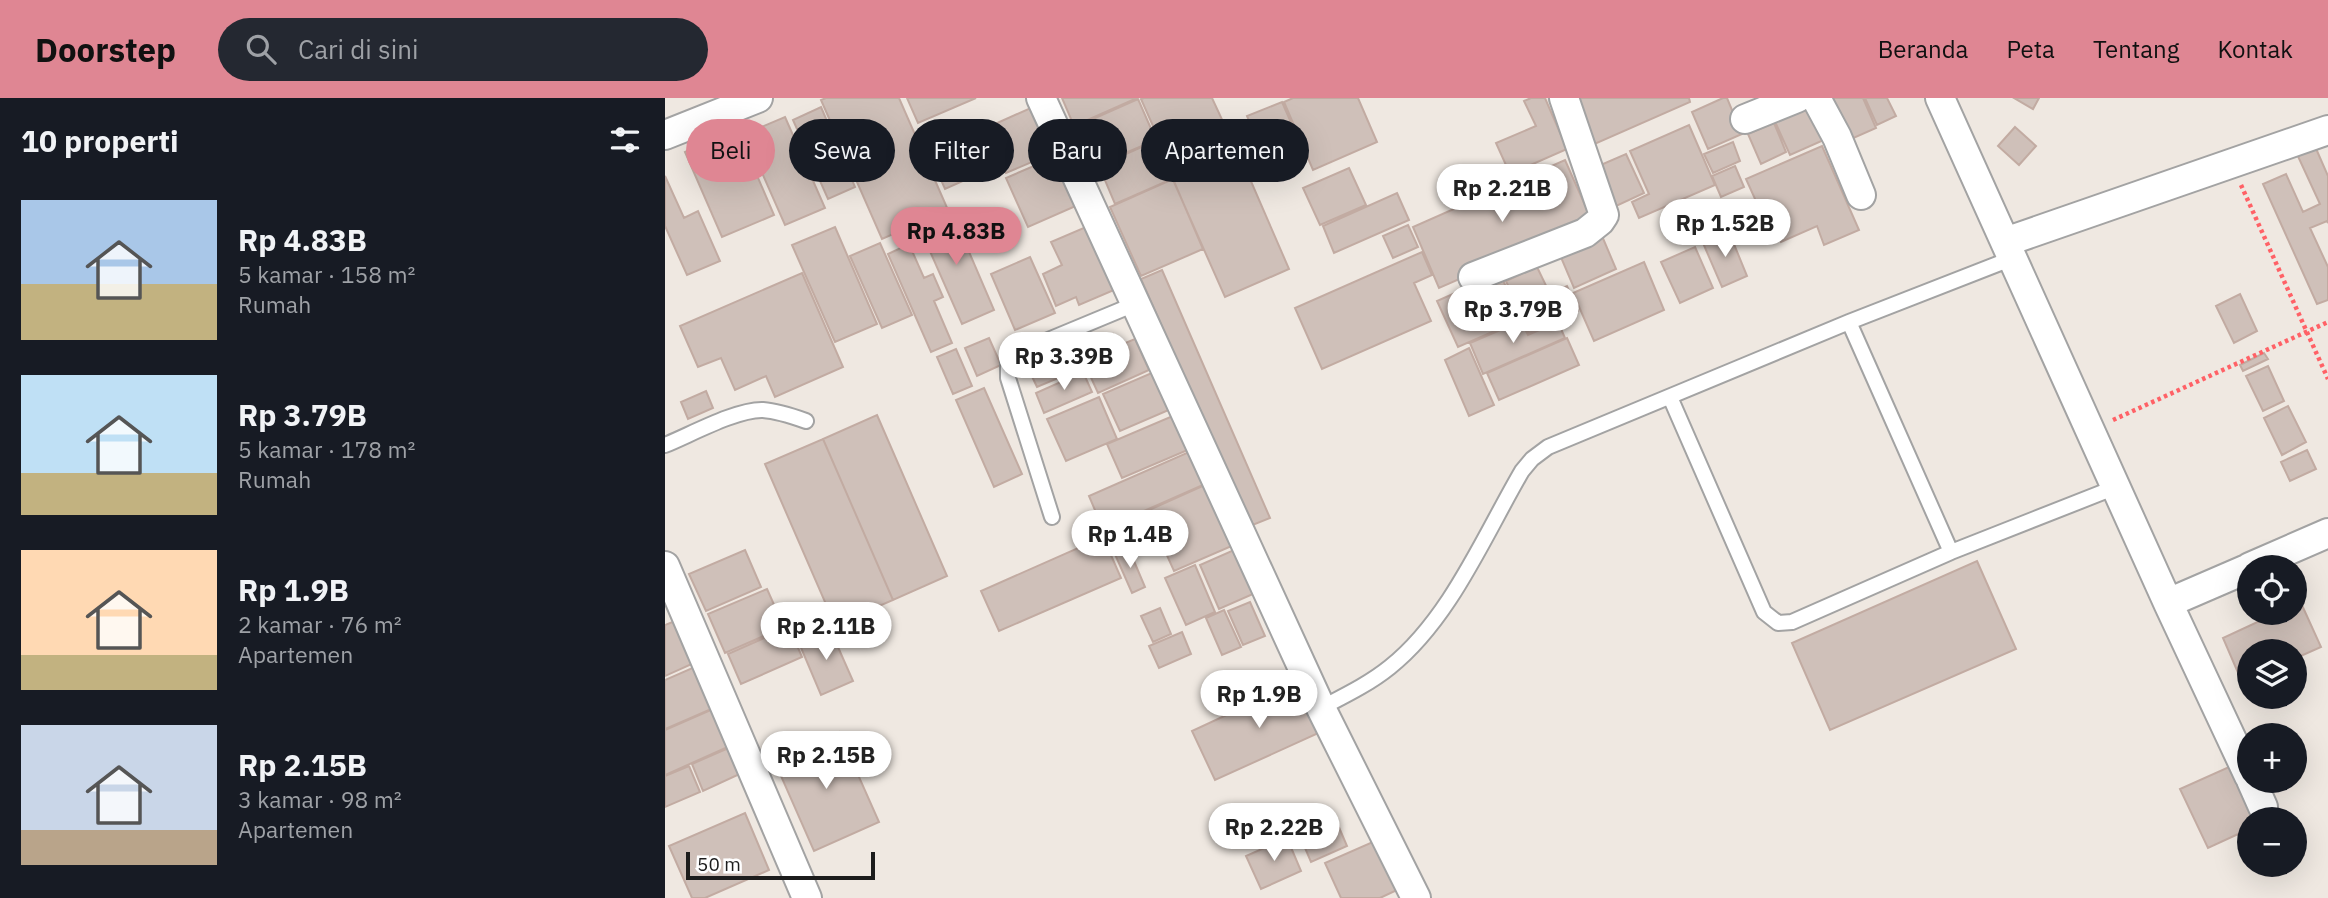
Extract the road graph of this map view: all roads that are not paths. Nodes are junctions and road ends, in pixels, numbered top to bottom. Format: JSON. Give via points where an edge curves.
{"nodes":[{"id":1,"x":758,"y":98,"type":"edge"},
{"id":2,"x":1041,"y":98,"type":"edge"},
{"id":3,"x":1564,"y":98,"type":"edge"},
{"id":4,"x":1797,"y":98,"type":"edge"},
{"id":5,"x":1816,"y":98,"type":"edge"},
{"id":6,"x":1940,"y":98,"type":"edge"},
{"id":7,"x":1745,"y":119,"type":"dead end"},
{"id":8,"x":2328,"y":130,"type":"edge"},
{"id":9,"x":665,"y":135,"type":"edge"},
{"id":10,"x":1861,"y":195,"type":"dead end"},
{"id":11,"x":2009,"y":250,"type":"junction"},
{"id":12,"x":1473,"y":277,"type":"dead end"},
{"id":13,"x":1135,"y":304,"type":"junction"},
{"id":14,"x":1849,"y":322,"type":"junction"},
{"id":15,"x":1670,"y":397,"type":"junction"},
{"id":16,"x":806,"y":421,"type":"dead end"},
{"id":17,"x":665,"y":446,"type":"edge"},
{"id":18,"x":2116,"y":487,"type":"junction"},
{"id":19,"x":1052,"y":517,"type":"dead end"},
{"id":20,"x":2328,"y":533,"type":"edge"},
{"id":21,"x":1951,"y":552,"type":"junction"},
{"id":22,"x":2277,"y":555,"type":"edge"},
{"id":23,"x":665,"y":566,"type":"edge"},
{"id":24,"x":2237,"y":572,"type":"edge"},
{"id":25,"x":2168,"y":603,"type":"junction"},
{"id":26,"x":1321,"y":708,"type":"junction"},
{"id":27,"x":2237,"y":750,"type":"edge"},
{"id":28,"x":2257,"y":793,"type":"edge"},
{"id":29,"x":2263,"y":807,"type":"dead end"},
{"id":30,"x":807,"y":898,"type":"edge"},
{"id":31,"x":1416,"y":898,"type":"edge"}],
"edges":[{"from":1,"to":9,"type":"street"},
{"from":2,"to":13,"type":"street"},
{"from":3,"to":12,"type":"street","via":[[1604,215],[1585,233]]},
{"from":4,"to":7,"type":"street"},
{"from":5,"to":10,"type":"street"},
{"from":6,"to":11,"type":"street"},
{"from":8,"to":11,"type":"street"},
{"from":11,"to":14,"type":"lane"},
{"from":11,"to":18,"type":"street"},
{"from":13,"to":19,"type":"lane","via":[[1017,353],[1008,362],[1008,378]]},
{"from":13,"to":26,"type":"street"},
{"from":14,"to":15,"type":"lane"},
{"from":14,"to":21,"type":"lane"},
{"from":15,"to":21,"type":"lane","via":[[1764,612],[1772,619],[1792,622]]},
{"from":15,"to":26,"type":"lane","via":[[1548,447],[1532,459],[1423,635],[1391,667]]},
{"from":16,"to":17,"type":"lane","via":[[756,411]]},
{"from":18,"to":21,"type":"lane"},
{"from":18,"to":25,"type":"street"},
{"from":20,"to":22,"type":"street"},
{"from":23,"to":30,"type":"street"},
{"from":24,"to":25,"type":"street"},
{"from":25,"to":27,"type":"street"},
{"from":26,"to":31,"type":"street"},
{"from":28,"to":29,"type":"street"}]}
